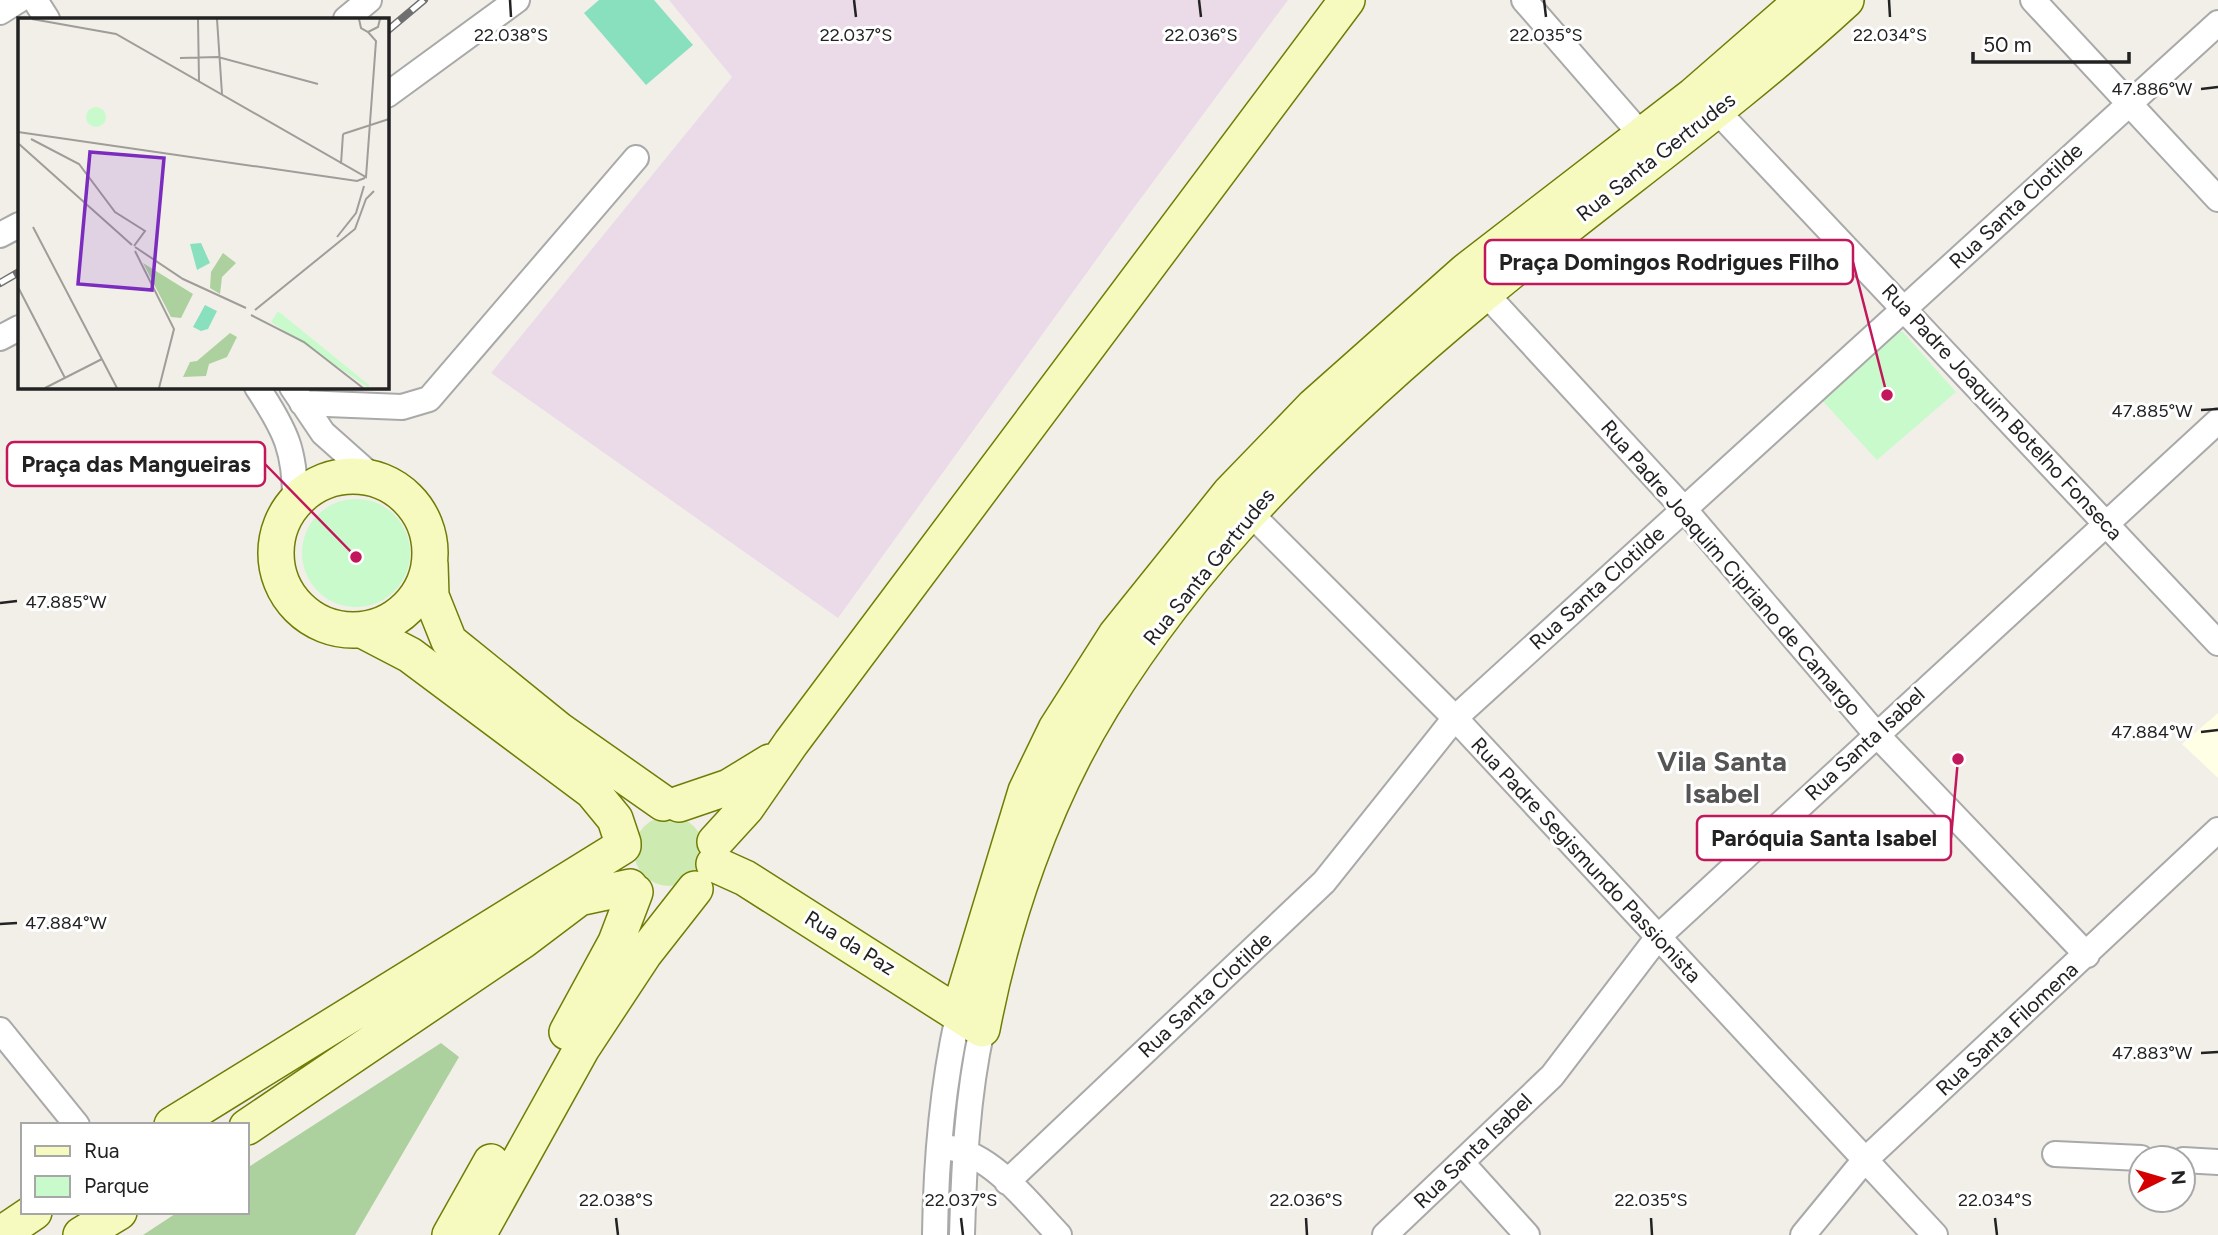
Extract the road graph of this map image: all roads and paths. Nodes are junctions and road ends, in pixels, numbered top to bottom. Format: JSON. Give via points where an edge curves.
{"nodes":[{"id":1,"x":19,"y":0,"type":"edge"},
{"id":2,"x":35,"y":0,"type":"edge"},
{"id":3,"x":369,"y":0,"type":"edge"},
{"id":4,"x":517,"y":0,"type":"edge"},
{"id":5,"x":1347,"y":0,"type":"edge"},
{"id":6,"x":1524,"y":0,"type":"edge"},
{"id":7,"x":1803,"y":0,"type":"edge"},
{"id":8,"x":1846,"y":0,"type":"edge"},
{"id":9,"x":2033,"y":0,"type":"edge"},
{"id":10,"x":0,"y":12,"type":"edge"},
{"id":11,"x":46,"y":18,"type":"edge"},
{"id":12,"x":347,"y":18,"type":"edge"},
{"id":13,"x":2218,"y":23,"type":"edge"},
{"id":14,"x":388,"y":94,"type":"edge"},
{"id":15,"x":1706,"y":103,"type":"junction"},
{"id":16,"x":2128,"y":103,"type":"junction"},
{"id":17,"x":1651,"y":144,"type":"junction"},
{"id":18,"x":636,"y":158,"type":"dead end"},
{"id":19,"x":2218,"y":199,"type":"edge"},
{"id":20,"x":18,"y":226,"type":"edge"},
{"id":21,"x":0,"y":236,"type":"edge"},
{"id":22,"x":1475,"y":282,"type":"junction"},
{"id":23,"x":1905,"y":308,"type":"junction"},
{"id":24,"x":18,"y":329,"type":"edge"},
{"id":25,"x":0,"y":338,"type":"edge"},
{"id":26,"x":258,"y":388,"type":"edge"},
{"id":27,"x":297,"y":395,"type":"edge"},
{"id":28,"x":2218,"y":421,"type":"edge"},
{"id":29,"x":377,"y":481,"type":"junction"},
{"id":30,"x":1240,"y":502,"type":"junction"},
{"id":31,"x":295,"y":505,"type":"junction"},
{"id":32,"x":1684,"y":509,"type":"junction"},
{"id":33,"x":2106,"y":522,"type":"junction"},
{"id":34,"x":430,"y":563,"type":"junction"},
{"id":35,"x":362,"y":630,"type":"junction"},
{"id":36,"x":2218,"y":643,"type":"edge"},
{"id":37,"x":1455,"y":718,"type":"junction"},
{"id":38,"x":1875,"y":734,"type":"junction"},
{"id":39,"x":791,"y":743,"type":"junction"},
{"id":40,"x":671,"y":803,"type":"junction"},
{"id":41,"x":2218,"y":830,"type":"edge"},
{"id":42,"x":623,"y":844,"type":"junction"},
{"id":43,"x":710,"y":861,"type":"junction"},
{"id":44,"x":633,"y":890,"type":"junction"},
{"id":45,"x":1658,"y":937,"type":"junction"},
{"id":46,"x":2087,"y":955,"type":"junction"},
{"id":47,"x":973,"y":1006,"type":"junction"},
{"id":48,"x":0,"y":1031,"type":"edge"},
{"id":49,"x":75,"y":1123,"type":"edge"},
{"id":50,"x":175,"y":1123,"type":"edge"},
{"id":51,"x":248,"y":1126,"type":"edge"},
{"id":52,"x":937,"y":1144,"type":"junction"},
{"id":53,"x":965,"y":1150,"type":"junction"},
{"id":54,"x":2055,"y":1154,"type":"dead end"},
{"id":55,"x":2127,"y":1157,"type":"edge"},
{"id":56,"x":2197,"y":1161,"type":"edge"},
{"id":57,"x":1863,"y":1162,"type":"junction"},
{"id":58,"x":2218,"y":1162,"type":"edge"},
{"id":59,"x":1462,"y":1163,"type":"junction"},
{"id":60,"x":1007,"y":1182,"type":"junction"},
{"id":61,"x":31,"y":1214,"type":"edge"},
{"id":62,"x":115,"y":1214,"type":"edge"},
{"id":63,"x":0,"y":1235,"type":"edge"},
{"id":64,"x":81,"y":1235,"type":"edge"},
{"id":65,"x":450,"y":1235,"type":"edge"},
{"id":66,"x":478,"y":1235,"type":"edge"},
{"id":67,"x":935,"y":1235,"type":"edge"},
{"id":68,"x":962,"y":1235,"type":"edge"},
{"id":69,"x":1059,"y":1235,"type":"edge"},
{"id":70,"x":1385,"y":1235,"type":"edge"},
{"id":71,"x":1527,"y":1235,"type":"edge"},
{"id":72,"x":1803,"y":1235,"type":"edge"},
{"id":73,"x":1935,"y":1235,"type":"edge"}],
"edges":[{"from":1,"to":10,"type":"street"},
{"from":2,"to":11,"type":"street"},
{"from":3,"to":12,"type":"street"},
{"from":4,"to":14,"type":"street"},
{"from":5,"to":39,"type":"street"},
{"from":6,"to":17,"type":"street"},
{"from":7,"to":15,"type":"street","name":"Rua Santa Gertrudes"},
{"from":8,"to":15,"type":"street","name":"Rua Santa Gertrudes"},
{"from":9,"to":16,"type":"street"},
{"from":13,"to":16,"type":"street","name":"Rua Santa Clotilde"},
{"from":15,"to":17,"type":"street","name":"Rua Santa Gertrudes"},
{"from":15,"to":23,"type":"street","name":"Rua Padre Joaquim Botelho Fonseca"},
{"from":16,"to":19,"type":"street"},
{"from":16,"to":23,"type":"street","name":"Rua Santa Clotilde"},
{"from":17,"to":22,"type":"street","name":"Rua Santa Gertrudes"},
{"from":18,"to":27,"type":"street","via":[[429,399],[401,407]]},
{"from":20,"to":21,"type":"street"},
{"from":22,"to":30,"type":"street","name":"Rua Santa Gertrudes","via":[[1314,406]]},
{"from":22,"to":32,"type":"street","name":"Rua Padre Joaquim Cipriano de Camargo"},
{"from":23,"to":32,"type":"street","name":"Rua Santa Clotilde"},
{"from":23,"to":33,"type":"street","name":"Rua Padre Joaquim Botelho Fonseca"},
{"from":24,"to":25,"type":"street"},
{"from":26,"to":31,"type":"street","via":[[284,428],[295,479]]},
{"from":27,"to":29,"type":"street","via":[[323,433]]},
{"from":28,"to":33,"type":"street","name":"Rua Santa Isabel"},
{"from":29,"to":31,"type":"street","via":[[357,475],[332,478],[309,489]]},
{"from":29,"to":34,"type":"street","via":[[404,494],[420,513],[429,537]]},
{"from":30,"to":37,"type":"street","name":"Rua Padre Segismundo Passionista"},
{"from":30,"to":47,"type":"street","name":"Rua Santa Gertrudes","via":[[1116,635],[1056,729],[1026,791]]},
{"from":31,"to":35,"type":"street","via":[[279,530],[276,555],[281,580],[294,602],[313,619],[337,628]]},
{"from":32,"to":37,"type":"street","name":"Rua Santa Clotilde"},
{"from":32,"to":38,"type":"street","name":"Rua Padre Joaquim Cipriano de Camargo"},
{"from":33,"to":36,"type":"street","name":"Rua Padre Joaquim Botelho Fonseca"},
{"from":33,"to":38,"type":"street","name":"Rua Santa Isabel"},
{"from":34,"to":35,"type":"street","via":[[408,608],[387,622]]},
{"from":34,"to":40,"type":"street","via":[[431,596],[449,641],[559,730]]},
{"from":35,"to":42,"type":"street","via":[[410,655],[592,791],[615,819]]},
{"from":37,"to":45,"type":"street","name":"Rua Padre Segismundo Passionista"},
{"from":37,"to":60,"type":"street","name":"Rua Santa Clotilde","via":[[1324,883]]},
{"from":38,"to":45,"type":"street","name":"Rua Santa Isabel"},
{"from":38,"to":46,"type":"street","name":"Rua Padre Joaquim Cipriano de Camargo"},
{"from":39,"to":40,"type":"street","via":[[740,782],[710,796]]},
{"from":39,"to":43,"type":"street"},
{"from":40,"to":42,"type":"street","via":[[649,807],[637,816]]},
{"from":40,"to":43,"type":"street","via":[[703,817]]},
{"from":41,"to":46,"type":"street","name":"Rua Santa Filomena"},
{"from":42,"to":44,"type":"street"},
{"from":42,"to":50,"type":"street"},
{"from":43,"to":44,"type":"street","via":[[681,895]]},
{"from":43,"to":47,"type":"street","name":"Rua da Paz","via":[[760,863]]},
{"from":43,"to":66,"type":"street","via":[[582,1048]]},
{"from":44,"to":51,"type":"street","via":[[579,898]]},
{"from":44,"to":65,"type":"street","via":[[624,926],[601,971]]},
{"from":45,"to":57,"type":"street","name":"Rua Padre Segismundo Passionista"},
{"from":45,"to":59,"type":"street","name":"Rua Santa Isabel","via":[[1552,1076]]},
{"from":46,"to":57,"type":"street","name":"Rua Santa Filomena"},
{"from":47,"to":52,"type":"street","name":"Rua Santa Gertrudes","via":[[947,1064]]},
{"from":47,"to":53,"type":"street","name":"Rua Santa Gertrudes","via":[[974,1066]]},
{"from":48,"to":49,"type":"street"},
{"from":52,"to":53,"type":"street"},
{"from":52,"to":67,"type":"street","name":"Rua Santa Gertrudes"},
{"from":53,"to":60,"type":"street"},
{"from":53,"to":68,"type":"street","name":"Rua Santa Gertrudes"},
{"from":54,"to":55,"type":"street"},
{"from":56,"to":58,"type":"street"},
{"from":57,"to":72,"type":"street","name":"Rua Santa Filomena"},
{"from":57,"to":73,"type":"street","name":"Rua Padre Segismundo Passionista"},
{"from":59,"to":70,"type":"street","name":"Rua Santa Isabel"},
{"from":59,"to":71,"type":"street"},
{"from":60,"to":69,"type":"street"},
{"from":61,"to":63,"type":"street"},
{"from":62,"to":64,"type":"street"}]}
